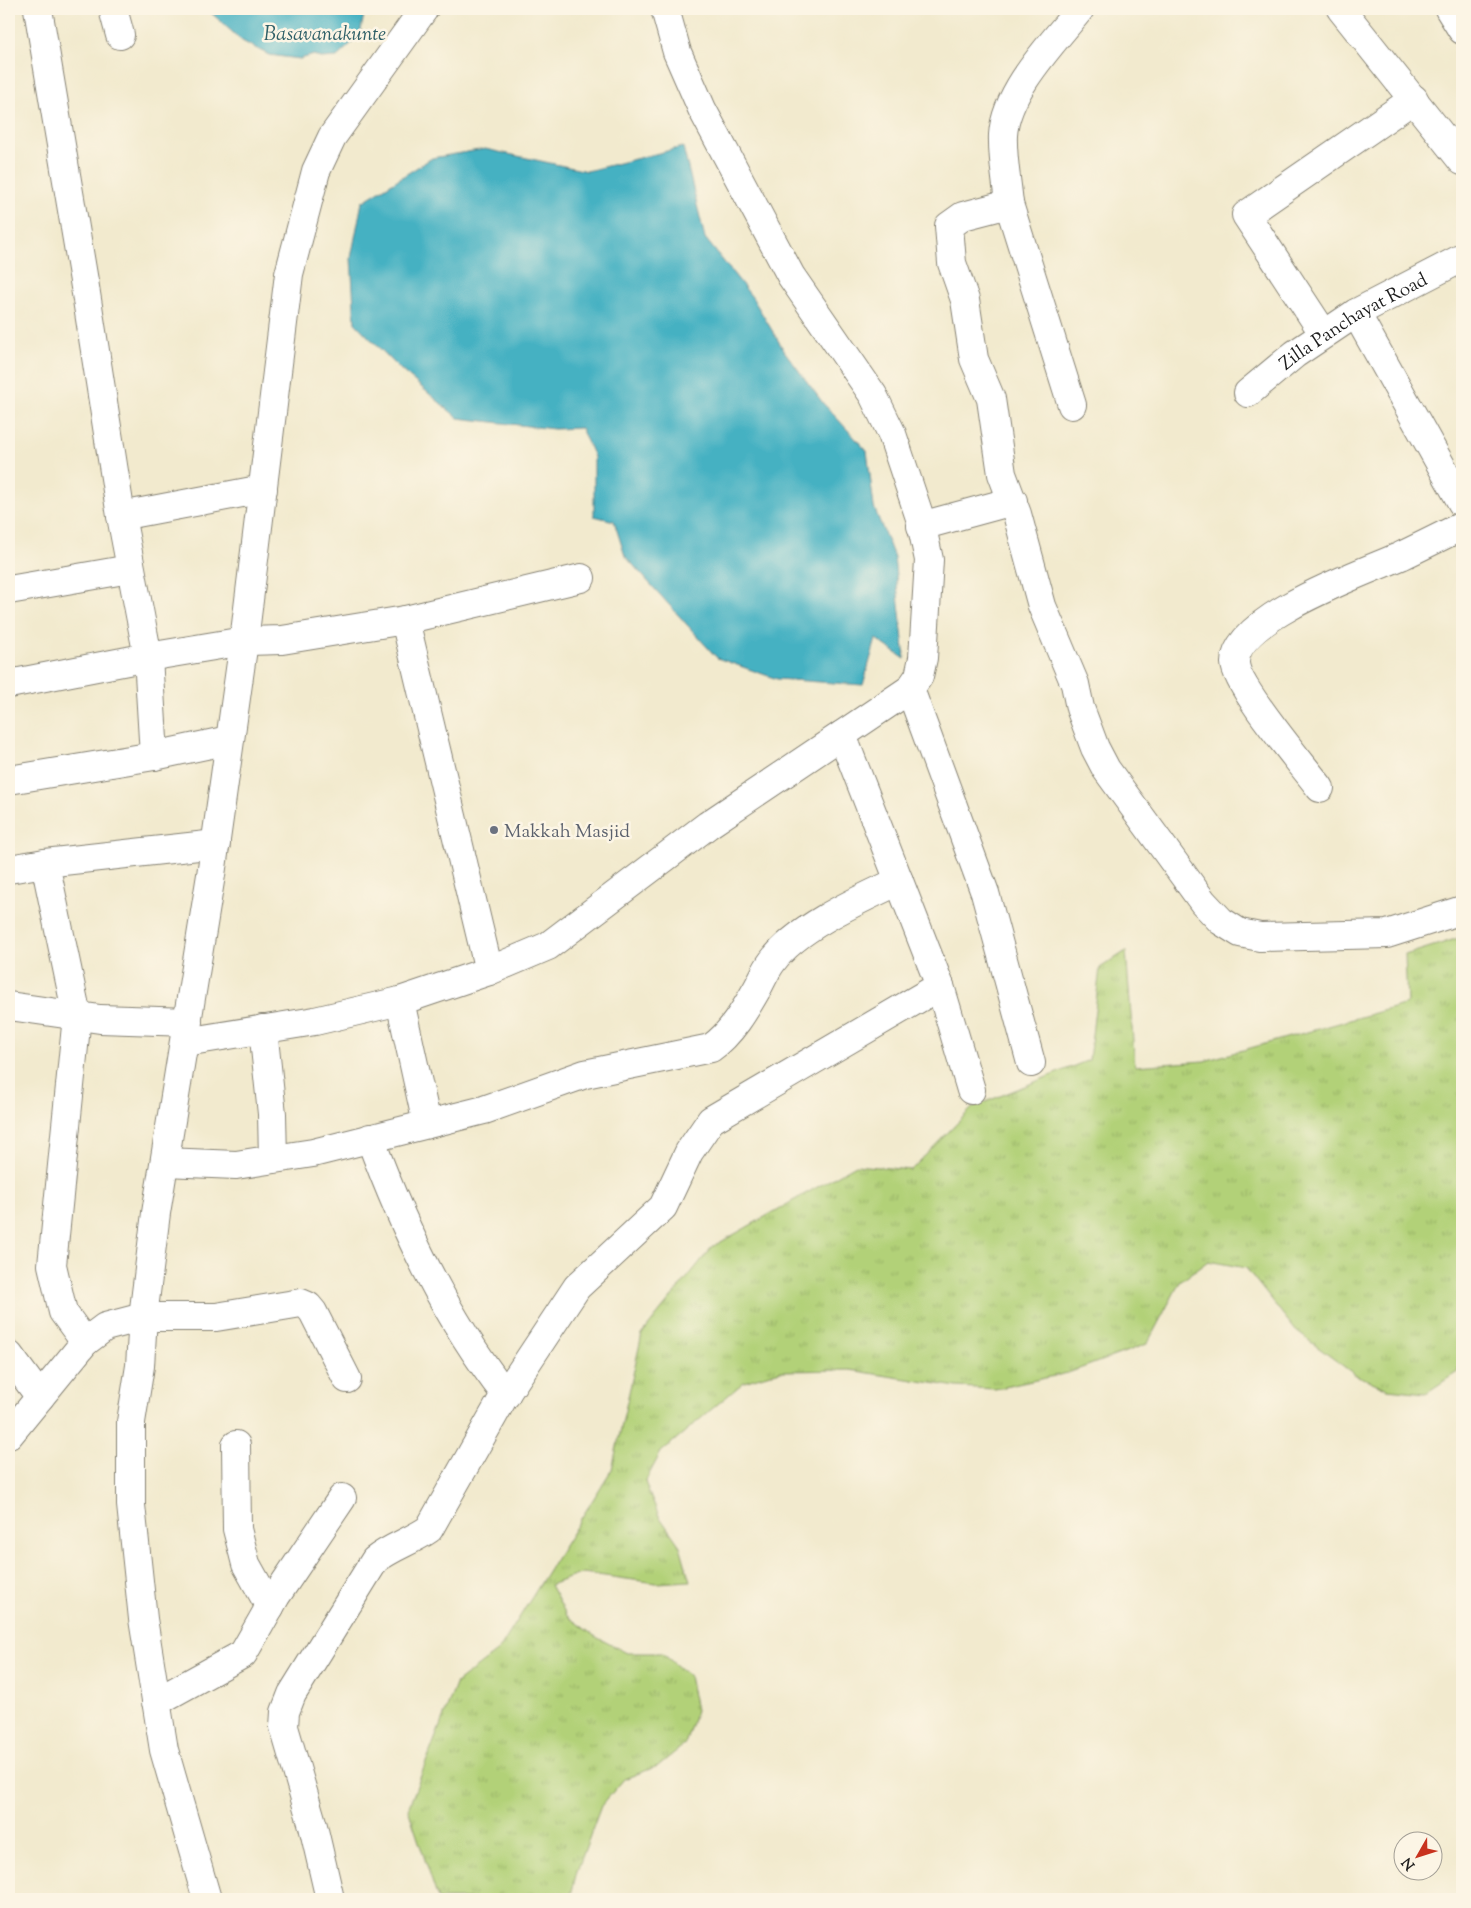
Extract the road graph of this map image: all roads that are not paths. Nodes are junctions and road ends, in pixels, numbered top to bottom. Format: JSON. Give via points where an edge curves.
{"nodes":[{"id":1,"x":38,"y":9,"type":"edge"},
{"id":2,"x":114,"y":9,"type":"edge"},
{"id":3,"x":424,"y":9,"type":"edge"},
{"id":4,"x":665,"y":9,"type":"edge"},
{"id":5,"x":1080,"y":9,"type":"edge"},
{"id":6,"x":1341,"y":9,"type":"edge"},
{"id":7,"x":1449,"y":9,"type":"edge"},
{"id":8,"x":1462,"y":30,"type":"edge"},
{"id":9,"x":120,"y":35,"type":"dead end"},
{"id":10,"x":1414,"y":98,"type":"junction"},
{"id":11,"x":1462,"y":161,"type":"edge"},
{"id":12,"x":1009,"y":204,"type":"junction"},
{"id":13,"x":1462,"y":258,"type":"edge"},
{"id":14,"x":1356,"y":313,"type":"junction"},
{"id":15,"x":1324,"y":334,"type":"junction"},
{"id":16,"x":1248,"y":393,"type":"dead end"},
{"id":17,"x":1072,"y":405,"type":"dead end"},
{"id":18,"x":263,"y":489,"type":"junction"},
{"id":19,"x":1013,"y":501,"type":"junction"},
{"id":20,"x":1462,"y":503,"type":"edge"},
{"id":21,"x":121,"y":516,"type":"junction"},
{"id":22,"x":921,"y":526,"type":"junction"},
{"id":23,"x":1462,"y":526,"type":"edge"},
{"id":24,"x":130,"y":569,"type":"junction"},
{"id":25,"x":581,"y":578,"type":"dead end"},
{"id":26,"x":9,"y":590,"type":"edge"},
{"id":27,"x":405,"y":620,"type":"junction"},
{"id":28,"x":244,"y":641,"type":"junction"},
{"id":29,"x":148,"y":657,"type":"junction"},
{"id":30,"x":9,"y":684,"type":"edge"},
{"id":31,"x":910,"y":689,"type":"junction"},
{"id":32,"x":842,"y":735,"type":"junction"},
{"id":33,"x":229,"y":740,"type":"junction"},
{"id":34,"x":154,"y":756,"type":"junction"},
{"id":35,"x":9,"y":780,"type":"edge"},
{"id":36,"x":1320,"y":788,"type":"dead end"},
{"id":37,"x":216,"y":844,"type":"junction"},
{"id":38,"x":45,"y":863,"type":"junction"},
{"id":39,"x":9,"y":869,"type":"edge"},
{"id":40,"x":899,"y":881,"type":"junction"},
{"id":41,"x":1462,"y":910,"type":"edge"},
{"id":42,"x":489,"y":971,"type":"junction"},
{"id":43,"x":940,"y":986,"type":"junction"},
{"id":44,"x":400,"y":1001,"type":"junction"},
{"id":45,"x":9,"y":1006,"type":"edge"},
{"id":46,"x":77,"y":1016,"type":"junction"},
{"id":47,"x":263,"y":1030,"type":"junction"},
{"id":48,"x":186,"y":1032,"type":"junction"},
{"id":49,"x":1031,"y":1062,"type":"dead end"},
{"id":50,"x":971,"y":1090,"type":"dead end"},
{"id":51,"x":427,"y":1124,"type":"junction"},
{"id":52,"x":370,"y":1138,"type":"junction"},
{"id":53,"x":273,"y":1160,"type":"junction"},
{"id":54,"x":165,"y":1162,"type":"junction"},
{"id":55,"x":143,"y":1317,"type":"junction"},
{"id":56,"x":85,"y":1342,"type":"junction"},
{"id":57,"x":9,"y":1355,"type":"edge"},
{"id":58,"x":347,"y":1379,"type":"dead end"},
{"id":59,"x":506,"y":1395,"type":"junction"},
{"id":60,"x":40,"y":1397,"type":"junction"},
{"id":61,"x":9,"y":1435,"type":"edge"},
{"id":62,"x":236,"y":1445,"type":"dead end"},
{"id":63,"x":342,"y":1498,"type":"dead end"},
{"id":64,"x":270,"y":1607,"type":"junction"},
{"id":65,"x":156,"y":1702,"type":"junction"},
{"id":66,"x":207,"y":1899,"type":"edge"},
{"id":67,"x":330,"y":1899,"type":"edge"}],
"edges":[{"from":1,"to":21,"type":"street"},
{"from":2,"to":9,"type":"street"},
{"from":3,"to":18,"type":"street","via":[[332,137],[316,171],[289,274]]},
{"from":4,"to":22,"type":"street","via":[[677,52],[702,109],[792,276],[873,395],[892,434]]},
{"from":5,"to":12,"type":"street","via":[[1016,92],[1003,135]]},
{"from":6,"to":10,"type":"street"},
{"from":7,"to":8,"type":"street"},
{"from":10,"to":11,"type":"street"},
{"from":10,"to":15,"type":"street","via":[[1246,215]]},
{"from":12,"to":17,"type":"street"},
{"from":12,"to":19,"type":"street","via":[[963,216],[949,226],[952,263],[965,300],[974,359],[990,399],[1002,474]]},
{"from":13,"to":14,"type":"street","name":"Zilla Panchayat Road"},
{"from":14,"to":15,"type":"street","name":"Zilla Panchayat Road"},
{"from":14,"to":20,"type":"street"},
{"from":15,"to":16,"type":"street","name":"Zilla Panchayat Road"},
{"from":18,"to":21,"type":"street"},
{"from":18,"to":28,"type":"street"},
{"from":19,"to":22,"type":"street"},
{"from":19,"to":41,"type":"street","via":[[1042,606],[1075,684],[1095,748],[1106,769],[1166,854],[1221,921],[1240,933],[1260,937],[1352,936],[1387,934]]},
{"from":21,"to":24,"type":"street"},
{"from":22,"to":31,"type":"street","via":[[929,560],[923,658],[919,676]]},
{"from":23,"to":36,"type":"street","via":[[1303,598],[1249,634],[1238,647],[1235,664],[1243,685]]},
{"from":24,"to":26,"type":"street"},
{"from":24,"to":29,"type":"street"},
{"from":25,"to":27,"type":"street"},
{"from":27,"to":28,"type":"street","via":[[282,640]]},
{"from":27,"to":42,"type":"street"},
{"from":28,"to":29,"type":"street"},
{"from":28,"to":33,"type":"street"},
{"from":29,"to":30,"type":"street"},
{"from":29,"to":34,"type":"street"},
{"from":31,"to":32,"type":"street"},
{"from":31,"to":49,"type":"street","via":[[984,893]]},
{"from":32,"to":40,"type":"street"},
{"from":32,"to":42,"type":"street","via":[[708,825],[548,946]]},
{"from":33,"to":34,"type":"street"},
{"from":33,"to":37,"type":"street"},
{"from":34,"to":35,"type":"street"},
{"from":37,"to":38,"type":"street"},
{"from":37,"to":48,"type":"street"},
{"from":38,"to":39,"type":"street"},
{"from":38,"to":46,"type":"street"},
{"from":40,"to":43,"type":"street"},
{"from":40,"to":51,"type":"street","via":[[839,909],[783,947],[722,1040],[711,1048],[585,1074],[484,1110]]},
{"from":42,"to":44,"type":"street"},
{"from":43,"to":50,"type":"street"},
{"from":43,"to":59,"type":"street","via":[[711,1120],[689,1152],[663,1207],[577,1286]]},
{"from":44,"to":47,"type":"street"},
{"from":44,"to":51,"type":"street"},
{"from":45,"to":46,"type":"street"},
{"from":46,"to":48,"type":"street"},
{"from":46,"to":56,"type":"street","via":[[52,1265],[63,1312]]},
{"from":47,"to":48,"type":"street"},
{"from":47,"to":53,"type":"street","via":[[272,1114]]},
{"from":48,"to":54,"type":"street"},
{"from":51,"to":52,"type":"street"},
{"from":52,"to":53,"type":"street"},
{"from":52,"to":59,"type":"street","via":[[414,1244],[463,1336]]},
{"from":53,"to":54,"type":"street","via":[[236,1166]]},
{"from":54,"to":55,"type":"street"},
{"from":55,"to":56,"type":"street","via":[[104,1327]]},
{"from":55,"to":58,"type":"street","via":[[216,1317],[301,1303],[313,1312]]},
{"from":55,"to":65,"type":"street","via":[[140,1366],[130,1422],[131,1505]]},
{"from":56,"to":60,"type":"street"},
{"from":57,"to":60,"type":"street"},
{"from":59,"to":67,"type":"street","via":[[429,1529],[375,1560],[292,1694],[285,1712],[284,1728],[313,1826]]},
{"from":60,"to":61,"type":"street"},
{"from":62,"to":64,"type":"street","via":[[237,1529],[246,1564]]},
{"from":63,"to":64,"type":"street"},
{"from":64,"to":65,"type":"street","via":[[243,1654]]},
{"from":65,"to":66,"type":"street","via":[[164,1750]]}]}
